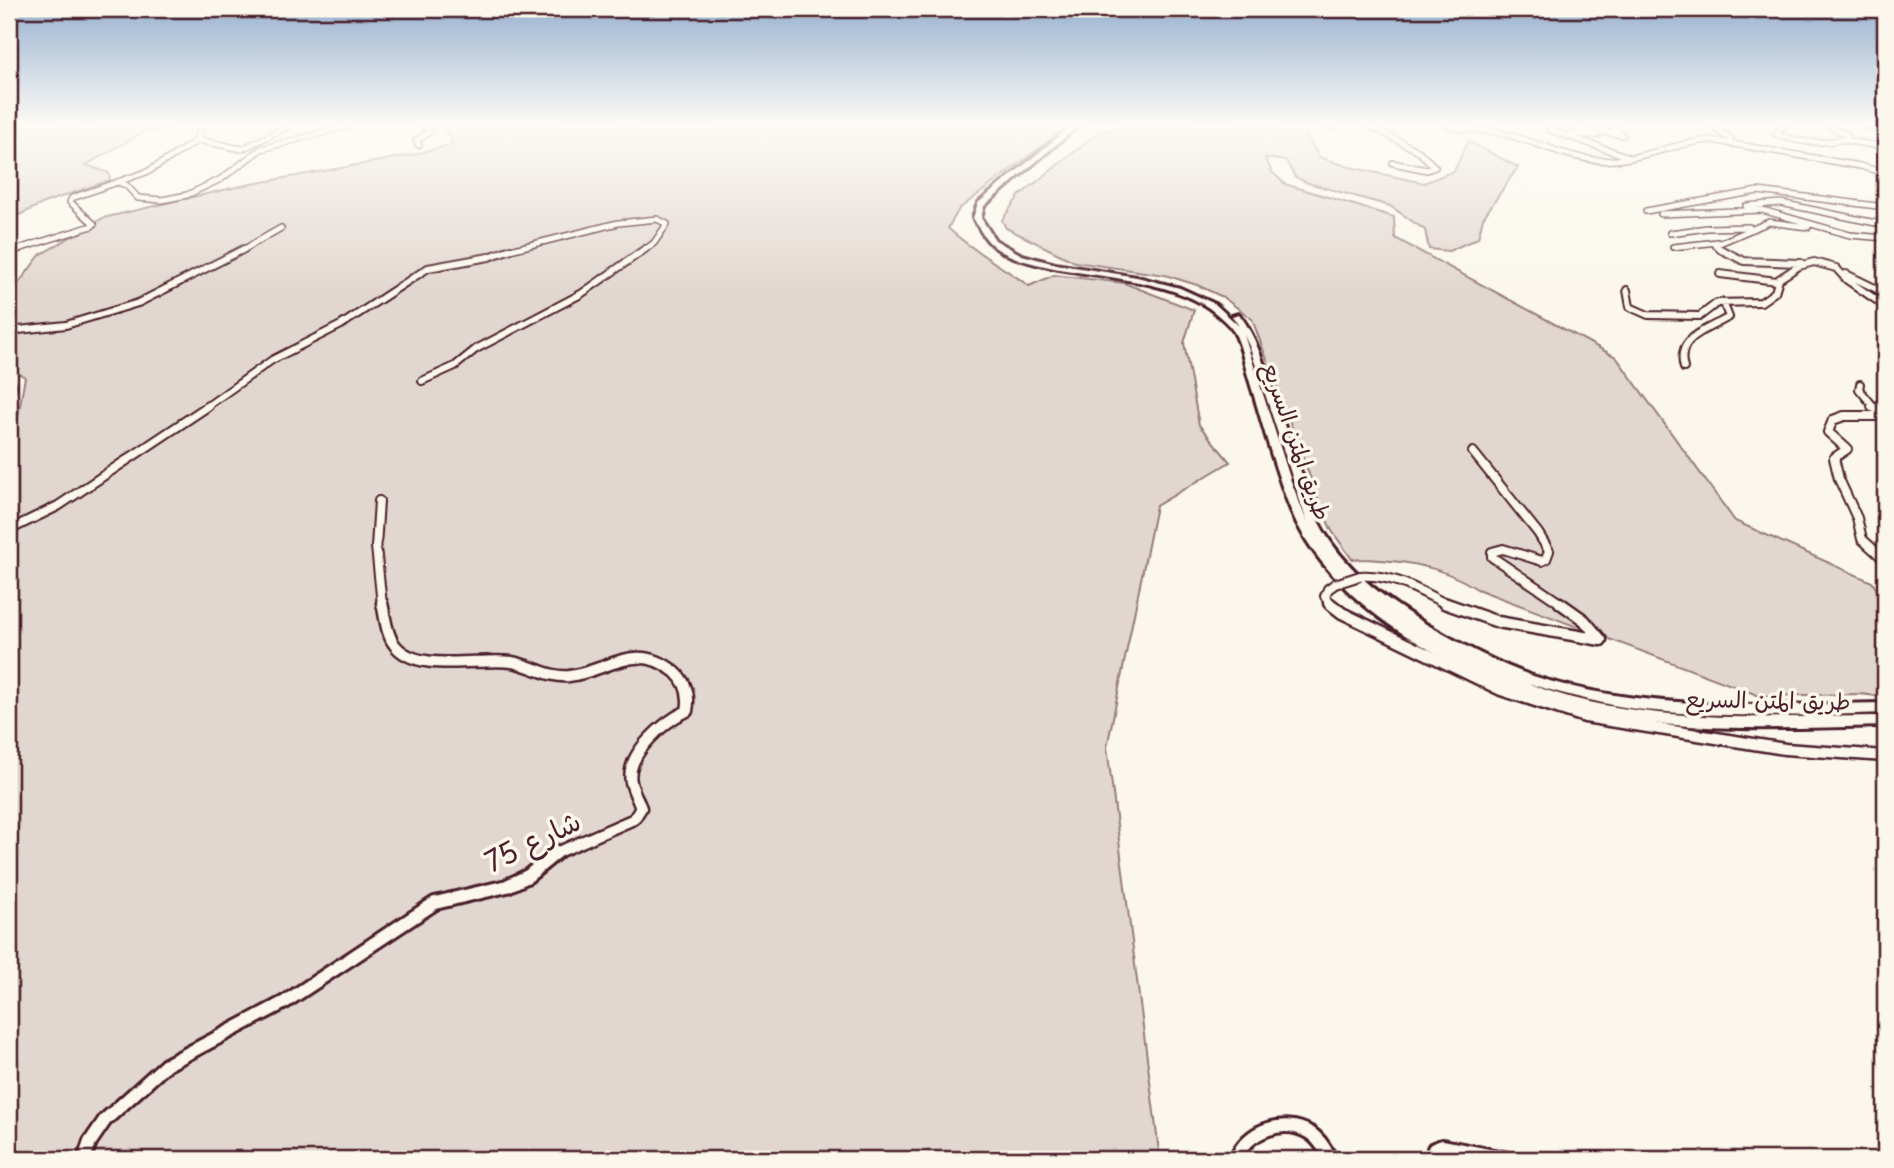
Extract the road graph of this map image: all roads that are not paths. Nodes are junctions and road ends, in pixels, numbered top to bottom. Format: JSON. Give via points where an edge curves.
{"nodes":[{"id":1,"x":126,"y":181,"type":"edge"},
{"id":2,"x":215,"y":181,"type":"edge"},
{"id":3,"x":1010,"y":181,"type":"edge"},
{"id":4,"x":1017,"y":181,"type":"edge"},
{"id":5,"x":120,"y":183,"type":"junction"},
{"id":6,"x":1885,"y":207,"type":"edge"},
{"id":7,"x":1743,"y":209,"type":"junction"},
{"id":8,"x":1885,"y":225,"type":"edge"},
{"id":9,"x":1754,"y":227,"type":"junction"},
{"id":10,"x":281,"y":228,"type":"dead end"},
{"id":11,"x":1829,"y":230,"type":"junction"},
{"id":12,"x":1670,"y":233,"type":"dead end"},
{"id":13,"x":1885,"y":238,"type":"edge"},
{"id":14,"x":1717,"y":242,"type":"junction"},
{"id":15,"x":1673,"y":247,"type":"dead end"},
{"id":16,"x":9,"y":253,"type":"edge"},
{"id":17,"x":1806,"y":263,"type":"junction"},
{"id":18,"x":1839,"y":272,"type":"junction"},
{"id":19,"x":1720,"y":274,"type":"dead end"},
{"id":20,"x":1777,"y":281,"type":"junction"},
{"id":21,"x":1627,"y":290,"type":"dead end"},
{"id":22,"x":1885,"y":293,"type":"edge"},
{"id":23,"x":1723,"y":302,"type":"junction"},
{"id":24,"x":1885,"y":306,"type":"edge"},
{"id":25,"x":9,"y":331,"type":"edge"},
{"id":26,"x":1684,"y":368,"type":"dead end"},
{"id":27,"x":9,"y":379,"type":"edge"},
{"id":28,"x":422,"y":381,"type":"dead end"},
{"id":29,"x":1860,"y":384,"type":"dead end"},
{"id":30,"x":9,"y":399,"type":"edge"},
{"id":31,"x":1885,"y":415,"type":"edge"},
{"id":32,"x":1473,"y":452,"type":"dead end"},
{"id":33,"x":379,"y":501,"type":"dead end"},
{"id":34,"x":9,"y":530,"type":"edge"},
{"id":35,"x":1885,"y":560,"type":"edge"},
{"id":36,"x":1885,"y":708,"type":"edge"},
{"id":37,"x":1885,"y":721,"type":"edge"},
{"id":38,"x":1885,"y":756,"type":"edge"},
{"id":39,"x":84,"y":1159,"type":"edge"},
{"id":40,"x":1236,"y":1159,"type":"edge"},
{"id":41,"x":1331,"y":1159,"type":"edge"},
{"id":42,"x":1432,"y":1159,"type":"edge"},
{"id":43,"x":1508,"y":1159,"type":"edge"}],
"edges":[{"from":1,"to":5,"type":"street"},
{"from":2,"to":5,"type":"street","via":[[183,197],[162,200],[138,198]]},
{"from":3,"to":37,"type":"highway","name":"طريق المتن السريع","via":[[981,205],[976,218],[984,234],[1007,251],[1036,262],[1173,287],[1203,299],[1230,319],[1238,330],[1304,527],[1337,572],[1384,614],[1447,654],[1562,700],[1645,717]]},
{"from":4,"to":36,"type":"highway","name":"طريق المتن السريع","via":[[986,211],[990,229],[1010,247],[1032,256],[1173,282],[1230,310],[1250,335],[1315,526],[1346,568],[1390,607],[1441,641],[1478,660],[1576,694],[1656,708]]},
{"from":5,"to":16,"type":"street","via":[[72,198],[70,202],[92,226]]},
{"from":6,"to":7,"type":"street","via":[[1758,191],[1645,210],[1668,214]]},
{"from":7,"to":8,"type":"street","via":[[1779,203]]},
{"from":7,"to":11,"type":"street","via":[[1783,214]]},
{"from":9,"to":11,"type":"street","via":[[1775,222]]},
{"from":9,"to":12,"type":"street"},
{"from":9,"to":14,"type":"street"},
{"from":10,"to":25,"type":"street","via":[[138,303],[66,325]]},
{"from":11,"to":13,"type":"street"},
{"from":14,"to":15,"type":"street"},
{"from":14,"to":17,"type":"street","via":[[1717,248],[1725,253],[1757,263]]},
{"from":17,"to":18,"type":"street","via":[[1822,262]]},
{"from":17,"to":20,"type":"street"},
{"from":18,"to":22,"type":"street"},
{"from":18,"to":24,"type":"street"},
{"from":19,"to":20,"type":"street"},
{"from":20,"to":23,"type":"street","via":[[1775,292],[1761,302]]},
{"from":21,"to":23,"type":"street","via":[[1630,307],[1648,315],[1700,317]]},
{"from":23,"to":26,"type":"street","via":[[1729,317],[1689,339],[1679,350]]},
{"from":27,"to":30,"type":"street","via":[[13,386]]},
{"from":28,"to":34,"type":"street","via":[[582,293],[654,243],[667,224],[657,219],[618,223],[428,268],[341,325],[282,354],[58,506]]},
{"from":29,"to":31,"type":"street","via":[[1860,392]]},
{"from":31,"to":35,"type":"street","via":[[1844,416],[1833,420],[1828,432],[1847,449],[1834,458],[1835,473],[1862,526],[1862,539]]},
{"from":32,"to":38,"type":"street","bridge":true,"via":[[1549,551],[1542,561],[1503,549],[1492,552],[1492,557],[1580,618],[1601,640],[1498,622],[1378,575],[1335,584],[1325,596],[1332,607],[1457,670],[1585,717],[1786,749]]},
{"from":33,"to":39,"type":"street","name":"شارع 75","via":[[376,578],[394,645],[406,656],[449,663],[507,661],[565,676],[636,655],[660,660],[683,678],[690,696],[687,711],[641,746],[629,779],[641,808],[634,819],[555,853],[528,876],[507,886],[435,903],[285,1002],[166,1065],[105,1120]]},
{"from":40,"to":41,"type":"street","via":[[1251,1137],[1288,1126],[1309,1132]]},
{"from":42,"to":43,"type":"street","via":[[1434,1149],[1442,1146]]}]}
